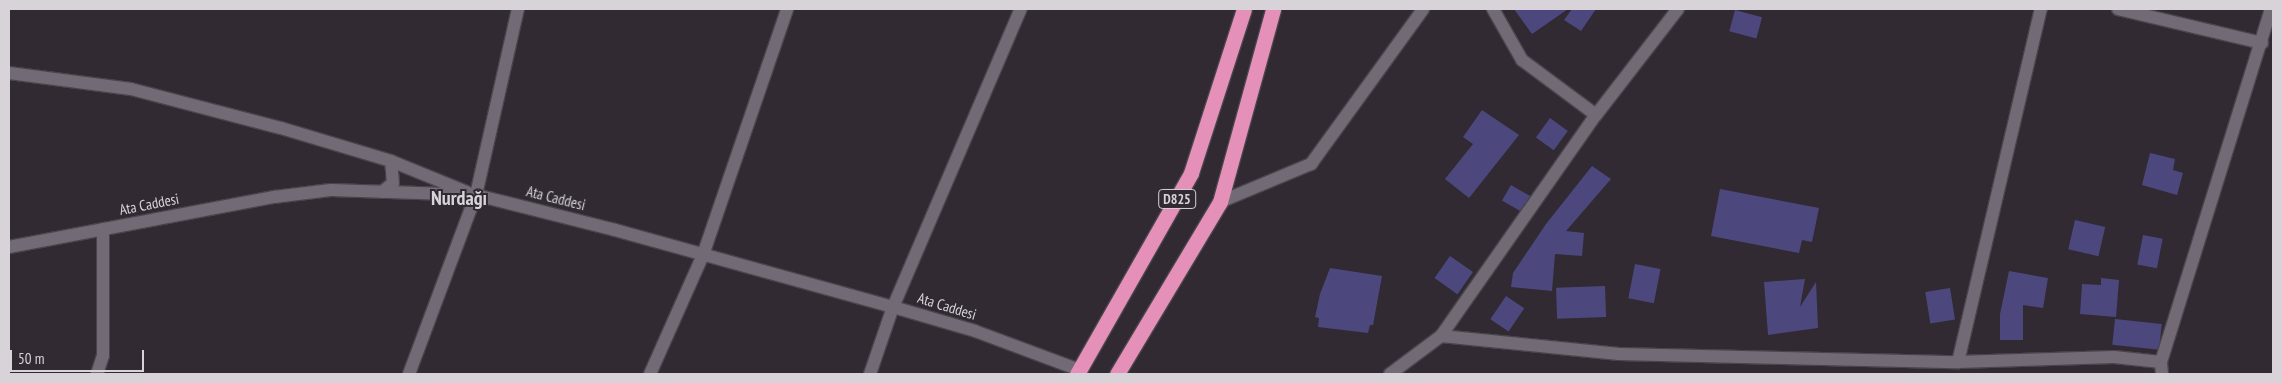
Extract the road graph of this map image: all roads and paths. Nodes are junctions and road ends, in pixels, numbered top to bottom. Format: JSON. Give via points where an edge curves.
{"nodes":[{"id":1,"x":518,"y":9,"type":"edge"},
{"id":2,"x":787,"y":9,"type":"edge"},
{"id":3,"x":1021,"y":9,"type":"edge"},
{"id":4,"x":1244,"y":9,"type":"edge"},
{"id":5,"x":1273,"y":9,"type":"edge"},
{"id":6,"x":1423,"y":9,"type":"edge"},
{"id":7,"x":1493,"y":9,"type":"edge"},
{"id":8,"x":1678,"y":9,"type":"edge"},
{"id":9,"x":2041,"y":9,"type":"edge"},
{"id":10,"x":2118,"y":9,"type":"edge"},
{"id":11,"x":2272,"y":9,"type":"edge"},
{"id":12,"x":2262,"y":43,"type":"junction"},
{"id":13,"x":9,"y":73,"type":"edge"},
{"id":14,"x":1596,"y":115,"type":"junction"},
{"id":15,"x":391,"y":161,"type":"junction"},
{"id":16,"x":382,"y":192,"type":"junction"},
{"id":17,"x":476,"y":195,"type":"junction"},
{"id":18,"x":1220,"y":202,"type":"junction"},
{"id":19,"x":103,"y":229,"type":"junction"},
{"id":20,"x":9,"y":247,"type":"edge"},
{"id":21,"x":703,"y":254,"type":"junction"},
{"id":22,"x":893,"y":307,"type":"junction"},
{"id":23,"x":1441,"y":336,"type":"junction"},
{"id":24,"x":1958,"y":362,"type":"junction"},
{"id":25,"x":2162,"y":368,"type":"edge"},
{"id":26,"x":1078,"y":372,"type":"edge"},
{"id":27,"x":97,"y":374,"type":"edge"},
{"id":28,"x":409,"y":374,"type":"edge"},
{"id":29,"x":650,"y":374,"type":"edge"},
{"id":30,"x":870,"y":374,"type":"edge"},
{"id":31,"x":1117,"y":374,"type":"edge"},
{"id":32,"x":1390,"y":374,"type":"edge"}],
"edges":[{"from":1,"to":17,"type":"street"},
{"from":2,"to":21,"type":"street"},
{"from":3,"to":22,"type":"street"},
{"from":4,"to":26,"type":"highway","number":"D825","via":[[1191,173]]},
{"from":5,"to":18,"type":"highway","number":"D825"},
{"from":6,"to":18,"type":"street","via":[[1311,164]]},
{"from":7,"to":14,"type":"street","via":[[1522,60]]},
{"from":8,"to":14,"type":"street"},
{"from":9,"to":24,"type":"street"},
{"from":10,"to":12,"type":"street"},
{"from":11,"to":12,"type":"street"},
{"from":12,"to":25,"type":"street"},
{"from":13,"to":15,"type":"street","via":[[131,89]]},
{"from":14,"to":23,"type":"street"},
{"from":15,"to":16,"type":"street","via":[[392,183]]},
{"from":15,"to":17,"type":"street"},
{"from":16,"to":17,"type":"street","name":"Ata Caddesi"},
{"from":16,"to":19,"type":"street","name":"Ata Caddesi","via":[[331,190],[274,197]]},
{"from":17,"to":21,"type":"street","name":"Ata Caddesi"},
{"from":17,"to":28,"type":"street"},
{"from":18,"to":31,"type":"highway","number":"D825"},
{"from":19,"to":20,"type":"street","name":"Ata Caddesi"},
{"from":19,"to":27,"type":"street","via":[[103,356]]},
{"from":21,"to":22,"type":"street","name":"Ata Caddesi"},
{"from":21,"to":29,"type":"street"},
{"from":22,"to":26,"type":"street","name":"Ata Caddesi","via":[[975,331]]},
{"from":22,"to":30,"type":"street"},
{"from":23,"to":24,"type":"street","via":[[1619,354]]},
{"from":23,"to":32,"type":"street"},
{"from":24,"to":25,"type":"street","via":[[2114,358]]}]}
